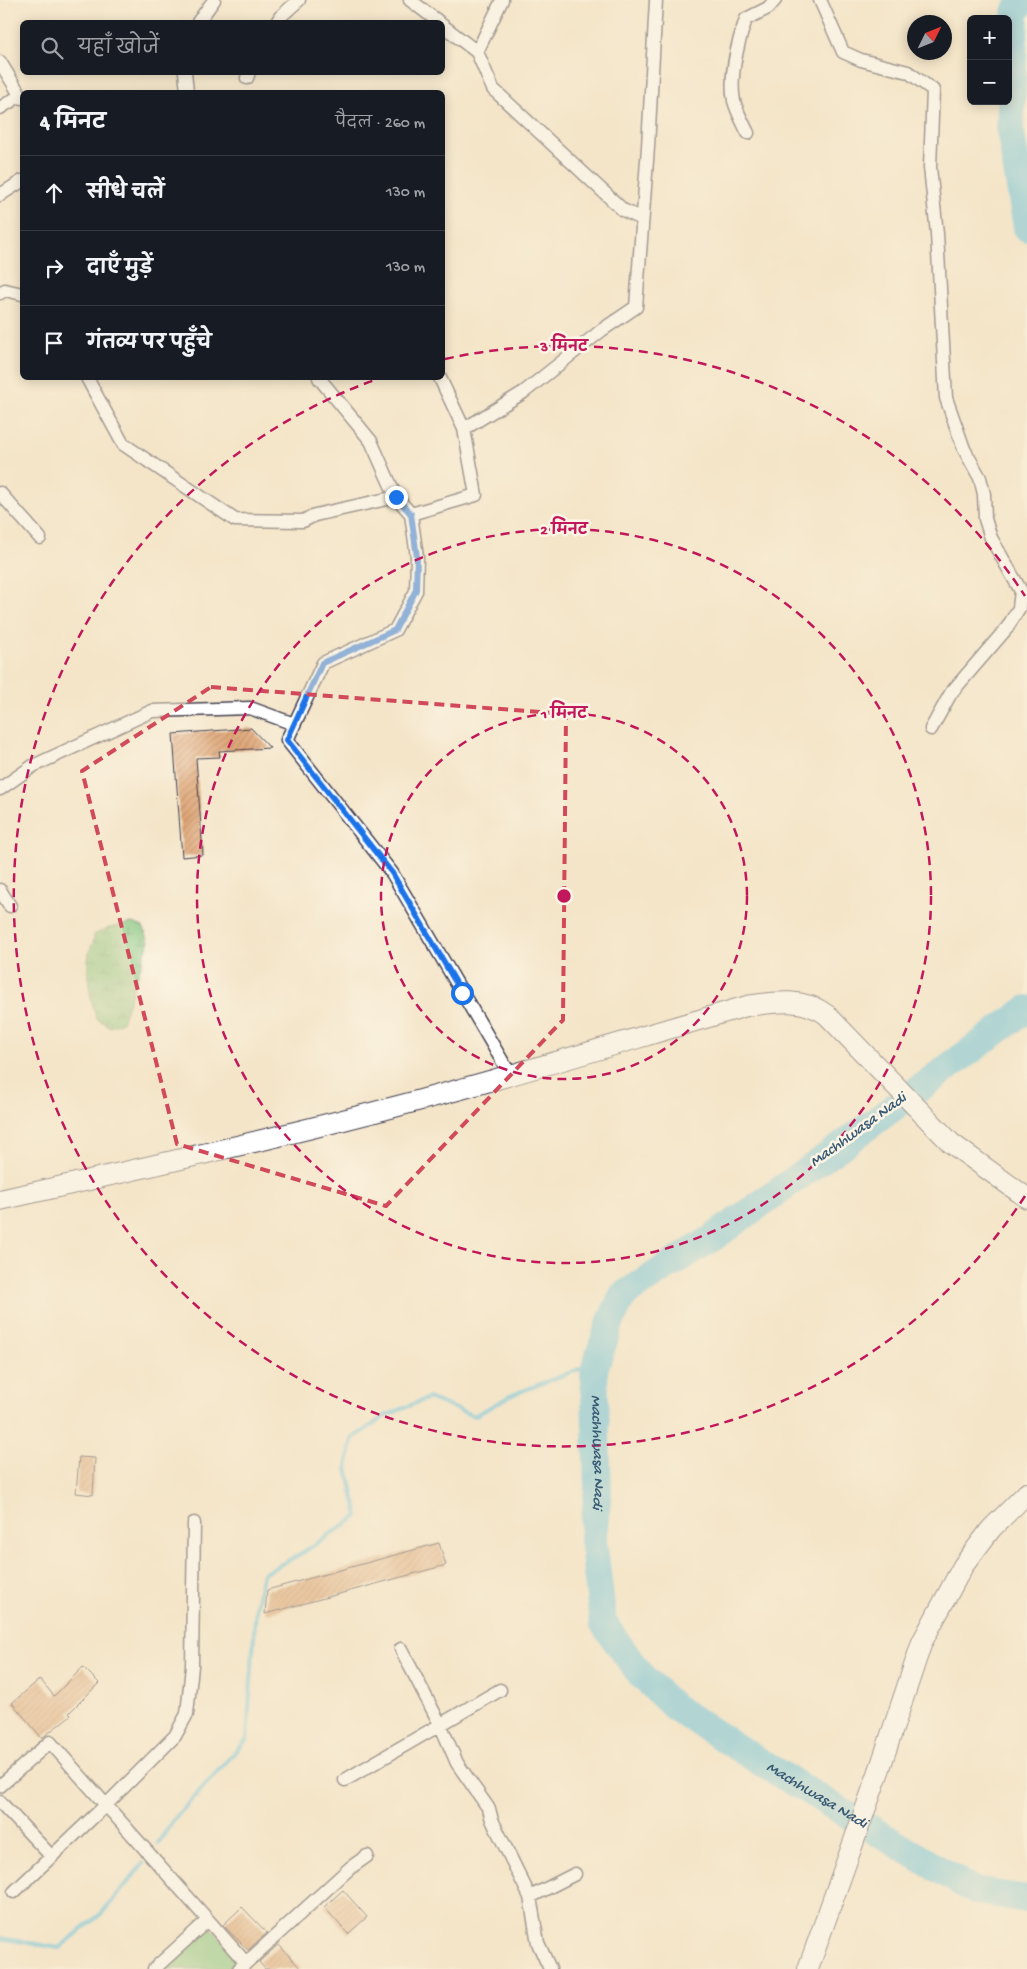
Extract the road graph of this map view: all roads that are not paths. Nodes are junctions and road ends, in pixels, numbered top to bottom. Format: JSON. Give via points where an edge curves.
{"nodes":[{"id":1,"x":214,"y":0,"type":"edge"},
{"id":2,"x":299,"y":0,"type":"edge"},
{"id":3,"x":410,"y":0,"type":"edge"},
{"id":4,"x":502,"y":0,"type":"edge"},
{"id":5,"x":656,"y":0,"type":"edge"},
{"id":6,"x":775,"y":0,"type":"edge"},
{"id":7,"x":820,"y":0,"type":"edge"},
{"id":8,"x":199,"y":20,"type":"edge"},
{"id":9,"x":278,"y":20,"type":"edge"},
{"id":10,"x":436,"y":20,"type":"edge"},
{"id":11,"x":445,"y":27,"type":"edge"},
{"id":12,"x":477,"y":52,"type":"junction"},
{"id":13,"x":0,"y":62,"type":"edge"},
{"id":14,"x":185,"y":75,"type":"edge"},
{"id":15,"x":188,"y":90,"type":"edge"},
{"id":16,"x":20,"y":93,"type":"edge"},
{"id":17,"x":20,"y":97,"type":"edge"},
{"id":18,"x":0,"y":108,"type":"edge"},
{"id":19,"x":748,"y":133,"type":"dead end"},
{"id":20,"x":20,"y":181,"type":"edge"},
{"id":21,"x":0,"y":195,"type":"edge"},
{"id":22,"x":642,"y":219,"type":"junction"},
{"id":23,"x":0,"y":293,"type":"edge"},
{"id":24,"x":20,"y":294,"type":"edge"},
{"id":25,"x":88,"y":380,"type":"edge"},
{"id":26,"x":322,"y":380,"type":"edge"},
{"id":27,"x":441,"y":380,"type":"edge"},
{"id":28,"x":464,"y":429,"type":"junction"},
{"id":29,"x":0,"y":493,"type":"edge"},
{"id":30,"x":396,"y":497,"type":"junction"},
{"id":31,"x":411,"y":514,"type":"junction"},
{"id":32,"x":40,"y":538,"type":"dead end"},
{"id":33,"x":294,"y":724,"type":"junction"},
{"id":34,"x":931,"y":729,"type":"dead end"},
{"id":35,"x":0,"y":789,"type":"edge"},
{"id":36,"x":0,"y":890,"type":"edge"},
{"id":37,"x":10,"y":906,"type":"dead end"},
{"id":38,"x":510,"y":1076,"type":"junction"},
{"id":39,"x":1027,"y":1198,"type":"edge"},
{"id":40,"x":0,"y":1200,"type":"edge"},
{"id":41,"x":1027,"y":1493,"type":"edge"},
{"id":42,"x":194,"y":1523,"type":"dead end"},
{"id":43,"x":401,"y":1649,"type":"dead end"},
{"id":44,"x":500,"y":1690,"type":"dead end"},
{"id":45,"x":440,"y":1724,"type":"junction"},
{"id":46,"x":346,"y":1780,"type":"dead end"},
{"id":47,"x":0,"y":1786,"type":"edge"},
{"id":48,"x":0,"y":1802,"type":"edge"},
{"id":49,"x":107,"y":1804,"type":"junction"},
{"id":50,"x":52,"y":1856,"type":"junction"},
{"id":51,"x":367,"y":1856,"type":"dead end"},
{"id":52,"x":576,"y":1874,"type":"dead end"},
{"id":53,"x":14,"y":1892,"type":"dead end"},
{"id":54,"x":530,"y":1897,"type":"junction"},
{"id":55,"x":208,"y":1920,"type":"junction"},
{"id":56,"x":242,"y":1966,"type":"edge"},
{"id":57,"x":154,"y":1969,"type":"edge"},
{"id":58,"x":550,"y":1969,"type":"edge"},
{"id":59,"x":808,"y":1969,"type":"edge"}],
"edges":[{"from":1,"to":8,"type":"street"},
{"from":2,"to":9,"type":"street"},
{"from":3,"to":10,"type":"street"},
{"from":4,"to":12,"type":"street"},
{"from":5,"to":22,"type":"street"},
{"from":6,"to":19,"type":"street","via":[[768,8],[746,19],[740,37],[734,71],[734,100]]},
{"from":7,"to":34,"type":"street","via":[[843,52],[908,72],[933,90],[930,167],[946,398],[964,449],[980,478],[991,538],[1021,591],[1019,608],[1008,628],[951,693]]},
{"from":11,"to":12,"type":"street"},
{"from":12,"to":22,"type":"street","via":[[493,90],[623,210]]},
{"from":13,"to":16,"type":"street"},
{"from":14,"to":15,"type":"street"},
{"from":17,"to":18,"type":"street"},
{"from":20,"to":21,"type":"street"},
{"from":22,"to":28,"type":"street","via":[[636,306],[524,392]]},
{"from":23,"to":24,"type":"street","via":[[5,290]]},
{"from":25,"to":30,"type":"street","via":[[123,444],[235,520],[303,521],[315,515]]},
{"from":26,"to":30,"type":"street","via":[[371,441]]},
{"from":27,"to":28,"type":"street"},
{"from":28,"to":31,"type":"street","via":[[476,495]]},
{"from":29,"to":32,"type":"street"},
{"from":30,"to":31,"type":"street"},
{"from":31,"to":33,"type":"street","via":[[417,557],[416,590],[395,630],[322,663]]},
{"from":33,"to":35,"type":"street","via":[[250,708],[152,711],[33,766]]},
{"from":33,"to":38,"type":"street","via":[[287,740],[392,873]]},
{"from":36,"to":37,"type":"street"},
{"from":38,"to":39,"type":"main road","via":[[747,1006],[801,1003],[818,1008],[827,1015],[951,1143]]},
{"from":38,"to":40,"type":"main road","via":[[333,1123]]},
{"from":41,"to":59,"type":"main road","via":[[991,1529],[963,1566],[922,1642]]},
{"from":42,"to":49,"type":"street","via":[[192,1666],[187,1714],[175,1736]]},
{"from":43,"to":45,"type":"street"},
{"from":44,"to":45,"type":"street"},
{"from":45,"to":46,"type":"street"},
{"from":45,"to":54,"type":"street","via":[[457,1763],[490,1808],[492,1820]]},
{"from":47,"to":49,"type":"street","via":[[50,1742]]},
{"from":48,"to":50,"type":"street"},
{"from":49,"to":50,"type":"street"},
{"from":49,"to":55,"type":"street"},
{"from":50,"to":53,"type":"street"},
{"from":51,"to":56,"type":"street"},
{"from":52,"to":54,"type":"street"},
{"from":54,"to":58,"type":"street","via":[[538,1943]]},
{"from":55,"to":56,"type":"street"},
{"from":55,"to":57,"type":"street"}]}
